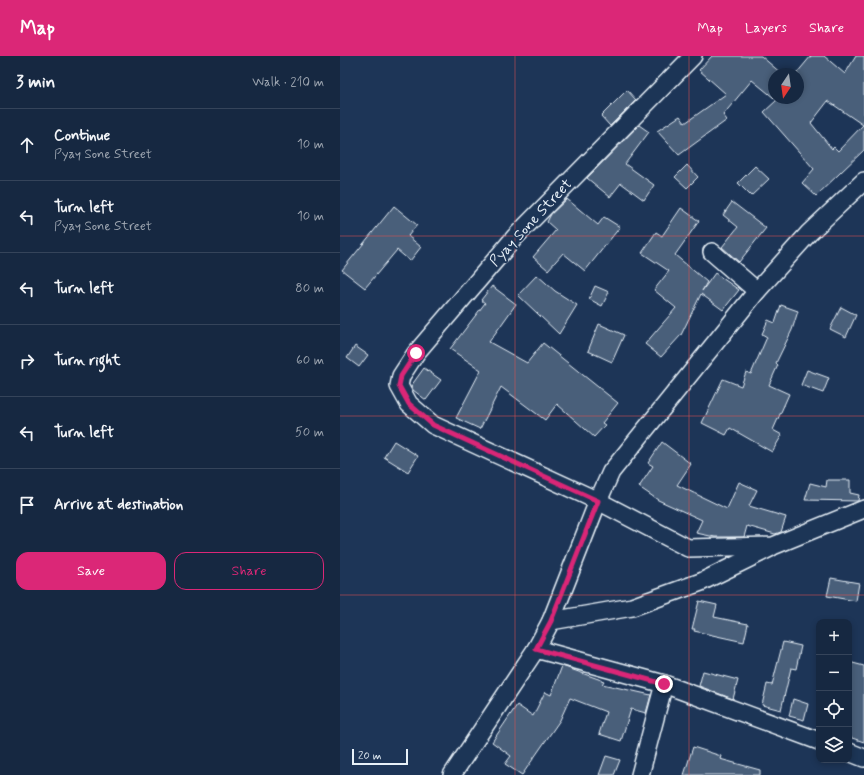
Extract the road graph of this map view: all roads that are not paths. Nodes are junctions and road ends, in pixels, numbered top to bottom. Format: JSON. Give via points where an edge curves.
{"nodes":[{"id":1,"x":693,"y":56,"type":"edge"},
{"id":2,"x":864,"y":182,"type":"edge"},
{"id":3,"x":712,"y":252,"type":"dead end"},
{"id":4,"x":757,"y":291,"type":"junction"},
{"id":5,"x":598,"y":501,"type":"junction"},
{"id":6,"x":864,"y":509,"type":"edge"},
{"id":7,"x":773,"y":546,"type":"junction"},
{"id":8,"x":551,"y":621,"type":"junction"},
{"id":9,"x":536,"y":649,"type":"junction"},
{"id":10,"x":664,"y":684,"type":"junction"},
{"id":11,"x":816,"y":740,"type":"edge"},
{"id":12,"x":852,"y":753,"type":"edge"},
{"id":13,"x":864,"y":758,"type":"edge"},
{"id":14,"x":452,"y":775,"type":"edge"},
{"id":15,"x":640,"y":775,"type":"edge"}],
"edges":[{"from":1,"to":5,"type":"street","name":"Pyay Sone Street","via":[[516,237],[416,353],[401,376],[399,386],[409,404],[433,425]]},
{"from":2,"to":4,"type":"street","via":[[809,233]]},
{"from":3,"to":4,"type":"street"},
{"from":4,"to":5,"type":"street","via":[[611,472]]},
{"from":5,"to":7,"type":"street","via":[[688,548]]},
{"from":5,"to":8,"type":"street"},
{"from":6,"to":7,"type":"street"},
{"from":7,"to":8,"type":"street","via":[[701,582],[632,607]]},
{"from":8,"to":9,"type":"street"},
{"from":9,"to":10,"type":"street"},
{"from":9,"to":14,"type":"street"},
{"from":10,"to":11,"type":"street"},
{"from":10,"to":15,"type":"street"},
{"from":12,"to":13,"type":"street"}]}
